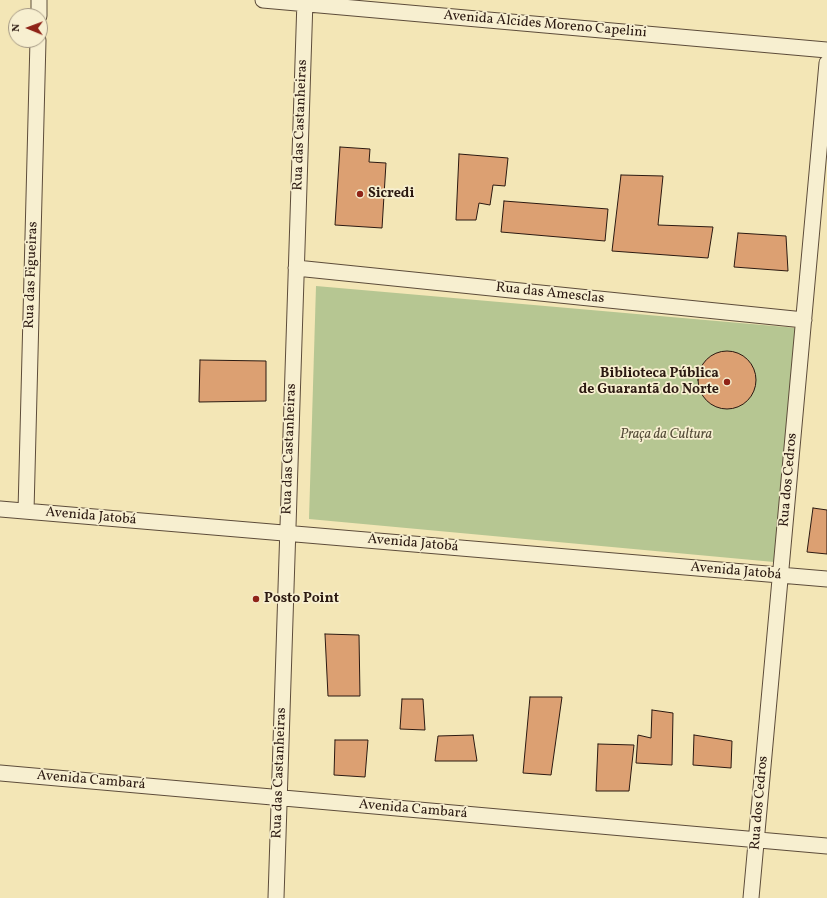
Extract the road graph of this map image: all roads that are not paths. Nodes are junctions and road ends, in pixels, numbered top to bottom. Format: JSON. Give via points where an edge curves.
{"nodes":[{"id":1,"x":263,"y":0,"type":"edge"},
{"id":2,"x":305,"y":2,"type":"edge"},
{"id":3,"x":38,"y":48,"type":"edge"},
{"id":4,"x":827,"y":50,"type":"edge"},
{"id":5,"x":827,"y":63,"type":"edge"},
{"id":6,"x":296,"y":268,"type":"junction"},
{"id":7,"x":804,"y":320,"type":"junction"},
{"id":8,"x":0,"y":509,"type":"edge"},
{"id":9,"x":26,"y":511,"type":"junction"},
{"id":10,"x":288,"y":534,"type":"junction"},
{"id":11,"x":780,"y":575,"type":"junction"},
{"id":12,"x":827,"y":579,"type":"edge"},
{"id":13,"x":0,"y":773,"type":"edge"},
{"id":14,"x":279,"y":798,"type":"junction"},
{"id":15,"x":756,"y":840,"type":"junction"},
{"id":16,"x":827,"y":846,"type":"edge"},
{"id":17,"x":276,"y":898,"type":"edge"},
{"id":18,"x":751,"y":898,"type":"edge"}],
"edges":[{"from":1,"to":2,"type":"street","name":"Avenida Alcides Moreno Capelini"},
{"from":2,"to":4,"type":"street","name":"Avenida Alcides Moreno Capelini"},
{"from":2,"to":6,"type":"street","name":"Rua das Castanheiras"},
{"from":3,"to":9,"type":"street","name":"Rua das Figueiras"},
{"from":5,"to":7,"type":"street","name":"Rua dos Cedros"},
{"from":6,"to":7,"type":"street","name":"Rua das Amesclas"},
{"from":6,"to":10,"type":"street","name":"Rua das Castanheiras"},
{"from":7,"to":11,"type":"street","name":"Rua dos Cedros"},
{"from":8,"to":9,"type":"street","name":"Avenida Jatobá"},
{"from":9,"to":10,"type":"street","name":"Avenida Jatobá"},
{"from":10,"to":11,"type":"street","name":"Avenida Jatobá"},
{"from":10,"to":14,"type":"street","name":"Rua das Castanheiras"},
{"from":11,"to":12,"type":"street","name":"Avenida Jatobá"},
{"from":11,"to":15,"type":"street","name":"Rua dos Cedros"},
{"from":13,"to":14,"type":"street","name":"Avenida Cambará"},
{"from":14,"to":15,"type":"street","name":"Avenida Cambará"},
{"from":14,"to":17,"type":"street","name":"Rua das Castanheiras"},
{"from":15,"to":16,"type":"street","name":"Avenida Cambará"},
{"from":15,"to":18,"type":"street","name":"Rua dos Cedros"}]}
